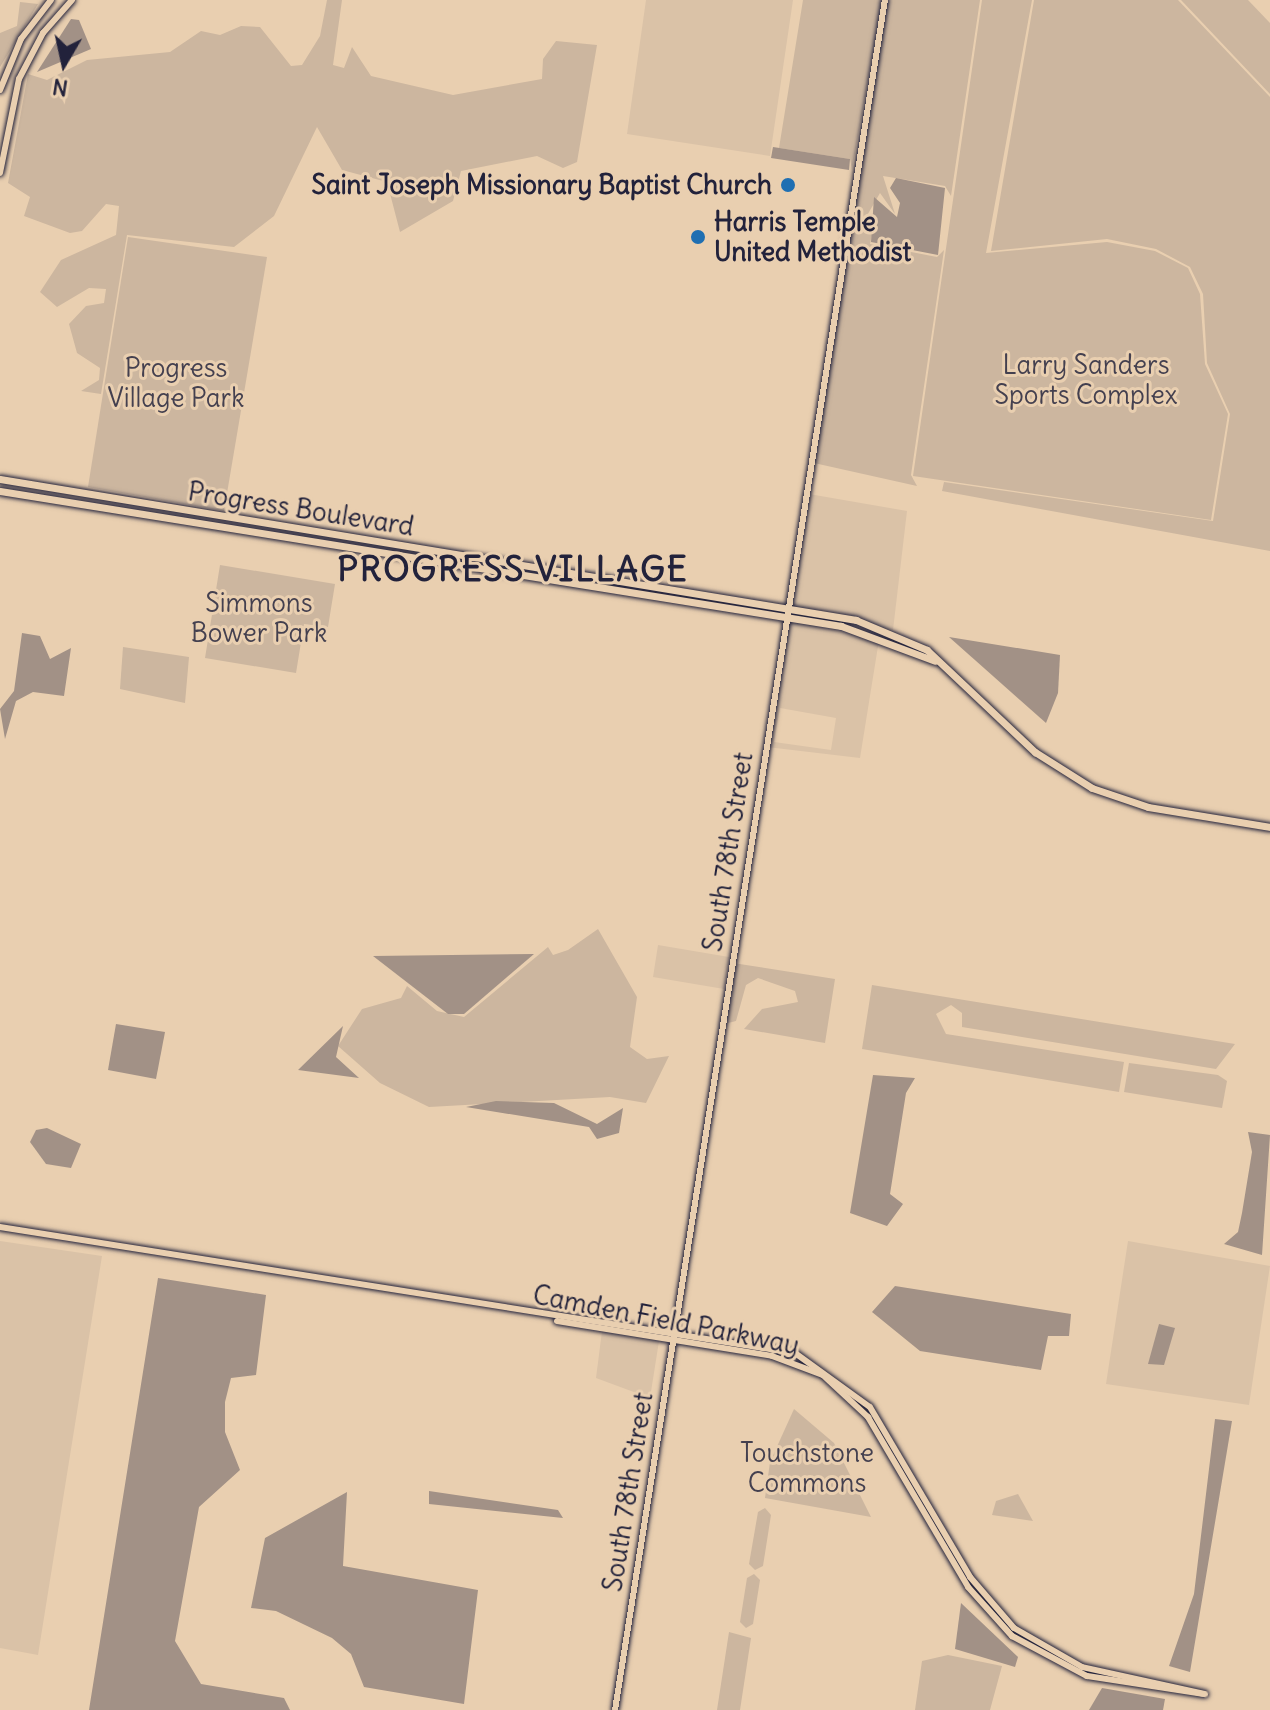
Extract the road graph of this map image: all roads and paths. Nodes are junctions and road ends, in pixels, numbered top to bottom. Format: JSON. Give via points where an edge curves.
{"nodes":[{"id":1,"x":51,"y":0,"type":"edge"},
{"id":2,"x":72,"y":0,"type":"edge"},
{"id":3,"x":885,"y":0,"type":"edge"},
{"id":4,"x":0,"y":90,"type":"edge"},
{"id":5,"x":0,"y":173,"type":"edge"},
{"id":6,"x":0,"y":479,"type":"edge"},
{"id":7,"x":0,"y":491,"type":"edge"},
{"id":8,"x":142,"y":514,"type":"junction"},
{"id":9,"x":217,"y":516,"type":"junction"},
{"id":10,"x":282,"y":527,"type":"junction"},
{"id":11,"x":232,"y":528,"type":"junction"},
{"id":12,"x":281,"y":536,"type":"junction"},
{"id":13,"x":671,"y":594,"type":"junction"},
{"id":14,"x":786,"y":612,"type":"junction"},
{"id":15,"x":1270,"y":827,"type":"edge"},
{"id":16,"x":0,"y":1227,"type":"edge"},
{"id":17,"x":673,"y":1336,"type":"junction"},
{"id":18,"x":615,"y":1710,"type":"edge"}],
"edges":[{"from":1,"to":4,"type":"street","via":[[21,39]]},
{"from":2,"to":5,"type":"street","via":[[43,33],[19,79]]},
{"from":3,"to":14,"type":"street","name":"South 78th Street"},
{"from":6,"to":9,"type":"main road","name":"Progress Boulevard"},
{"from":7,"to":8,"type":"main road","name":"Progress Boulevard"},
{"from":8,"to":9,"type":"main road"},
{"from":8,"to":11,"type":"main road","name":"Progress Boulevard"},
{"from":9,"to":10,"type":"main road","name":"Progress Boulevard"},
{"from":9,"to":11,"type":"main road"},
{"from":10,"to":12,"type":"main road"},
{"from":10,"to":13,"type":"main road","name":"Progress Boulevard"},
{"from":11,"to":12,"type":"main road","name":"Progress Boulevard"},
{"from":12,"to":13,"type":"main road","name":"Progress Boulevard"},
{"from":13,"to":14,"type":"main road","name":"Progress Boulevard"},
{"from":14,"to":15,"type":"main road","name":"Progress Boulevard","via":[[867,632],[947,668],[1035,752],[1092,788],[1148,807]]},
{"from":14,"to":17,"type":"street","name":"South 78th Street"},
{"from":16,"to":17,"type":"street","name":"Camden Field Parkway"},
{"from":17,"to":17,"type":"street","name":"Camden Field Parkway","via":[[784,1359],[843,1390],[877,1430],[973,1594],[1028,1647],[1097,1679],[1205,1694],[1082,1667],[1014,1628],[970,1577],[878,1417],[836,1375],[787,1350]]},
{"from":17,"to":18,"type":"street","name":"South 78th Street"}]}
